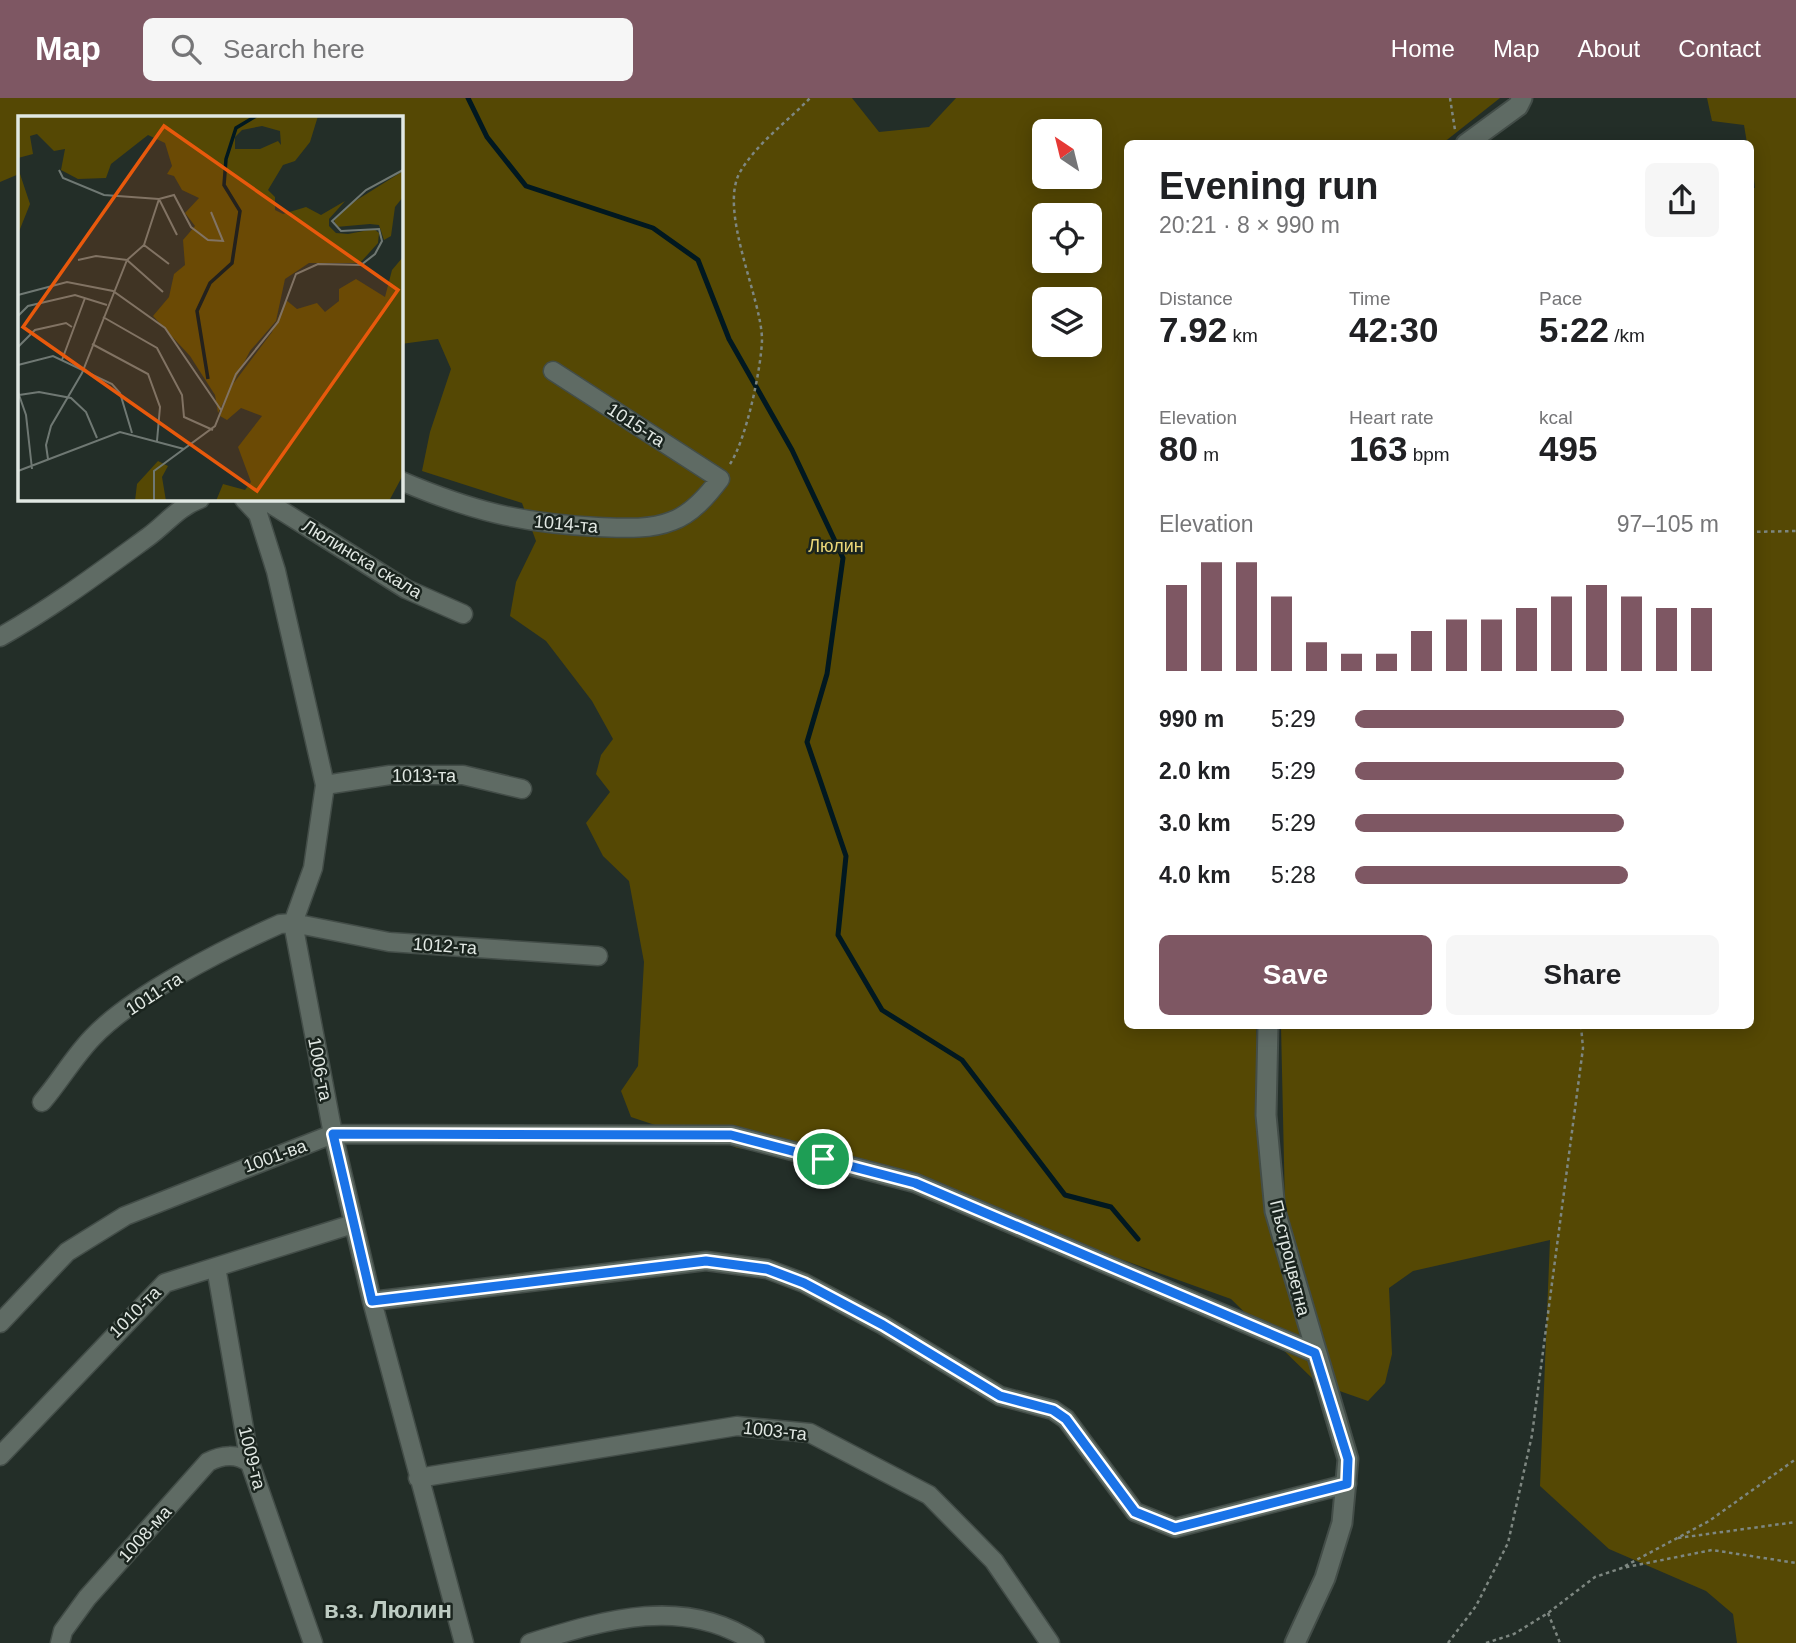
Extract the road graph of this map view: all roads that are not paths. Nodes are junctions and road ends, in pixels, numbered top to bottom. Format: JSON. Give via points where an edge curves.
{"nodes":[{"id":1,"x":1522,"y":98,"type":"edge"},
{"id":2,"x":1463,"y":140,"type":"edge"},
{"id":3,"x":552,"y":371,"type":"dead end"},
{"id":4,"x":720,"y":479,"type":"joint"},
{"id":5,"x":402,"y":481,"type":"edge"},
{"id":6,"x":197,"y":500,"type":"edge"},
{"id":7,"x":245,"y":500,"type":"edge"},
{"id":8,"x":265,"y":500,"type":"edge"},
{"id":9,"x":463,"y":614,"type":"dead end"},
{"id":10,"x":0,"y":637,"type":"edge"},
{"id":11,"x":325,"y":785,"type":"junction"},
{"id":12,"x":522,"y":789,"type":"dead end"},
{"id":13,"x":293,"y":923,"type":"junction"},
{"id":14,"x":598,"y":956,"type":"dead end"},
{"id":15,"x":1268,"y":1029,"type":"edge"},
{"id":16,"x":42,"y":1102,"type":"dead end"},
{"id":17,"x":333,"y":1134,"type":"junction"},
{"id":18,"x":353,"y":1224,"type":"junction"},
{"id":19,"x":216,"y":1266,"type":"junction"},
{"id":20,"x":372,"y":1301,"type":"junction"},
{"id":21,"x":0,"y":1323,"type":"edge"},
{"id":22,"x":1315,"y":1353,"type":"junction"},
{"id":23,"x":0,"y":1456,"type":"edge"},
{"id":24,"x":250,"y":1463,"type":"junction"},
{"id":25,"x":418,"y":1478,"type":"junction"},
{"id":26,"x":1347,"y":1484,"type":"junction"},
{"id":27,"x":60,"y":1643,"type":"edge"},
{"id":28,"x":313,"y":1643,"type":"edge"},
{"id":29,"x":464,"y":1643,"type":"edge"},
{"id":30,"x":530,"y":1643,"type":"edge"},
{"id":31,"x":755,"y":1643,"type":"edge"},
{"id":32,"x":1050,"y":1643,"type":"edge"},
{"id":33,"x":1295,"y":1643,"type":"edge"}],
"edges":[{"from":1,"to":2,"type":"street","via":[[1518,106]]},
{"from":3,"to":4,"type":"street","name":"1015-та"},
{"from":4,"to":5,"type":"street","name":"1014-та","via":[[703,501],[673,521],[641,527],[505,518]]},
{"from":6,"to":10,"type":"street","via":[[182,505],[152,534]]},
{"from":7,"to":11,"type":"street","via":[[258,514],[276,571]]},
{"from":8,"to":9,"type":"street","name":"Люлинска скала","via":[[406,589]]},
{"from":11,"to":12,"type":"street","name":"1013-та","via":[[390,775],[463,775]]},
{"from":11,"to":13,"type":"street","via":[[313,868]]},
{"from":13,"to":14,"type":"street","name":"1012-та","via":[[389,942]]},
{"from":13,"to":16,"type":"street","name":"1011-та","via":[[260,933],[133,1006],[93,1036]]},
{"from":13,"to":17,"type":"street","name":"1006-та"},
{"from":15,"to":22,"type":"street","name":"Пъстроцветна","via":[[1266,1115],[1275,1211]]},
{"from":17,"to":18,"type":"street","name":"1006-та"},
{"from":17,"to":21,"type":"street","name":"1001-ва","via":[[125,1216],[67,1252]]},
{"from":17,"to":22,"type":"street","name":"1001-ва","via":[[731,1135],[915,1183]]},
{"from":18,"to":19,"type":"street","name":"1010-та"},
{"from":18,"to":20,"type":"street","name":"1006-та"},
{"from":19,"to":23,"type":"street","name":"1010-та","via":[[178,1277],[155,1291]]},
{"from":19,"to":24,"type":"street","name":"1009-та"},
{"from":20,"to":25,"type":"street","name":"1006-та"},
{"from":20,"to":26,"type":"street","via":[[706,1261],[767,1269],[883,1325],[1000,1396],[1053,1410],[1066,1419],[1135,1512],[1153,1521],[1175,1528]]},
{"from":22,"to":26,"type":"street","name":"Пъстроцветна","via":[[1348,1459]]},
{"from":24,"to":27,"type":"street","name":"1008-ма","via":[[227,1456],[208,1462],[87,1598],[63,1631]]},
{"from":24,"to":28,"type":"street","name":"1009-та"},
{"from":25,"to":29,"type":"street","name":"1006-та"},
{"from":25,"to":32,"type":"street","name":"1003-та","via":[[737,1426],[810,1433],[929,1495],[994,1561]]},
{"from":26,"to":33,"type":"street","name":"Пъстроцветна","via":[[1342,1523],[1325,1578]]},
{"from":30,"to":31,"type":"street","via":[[591,1624],[663,1613],[716,1623]]}]}
